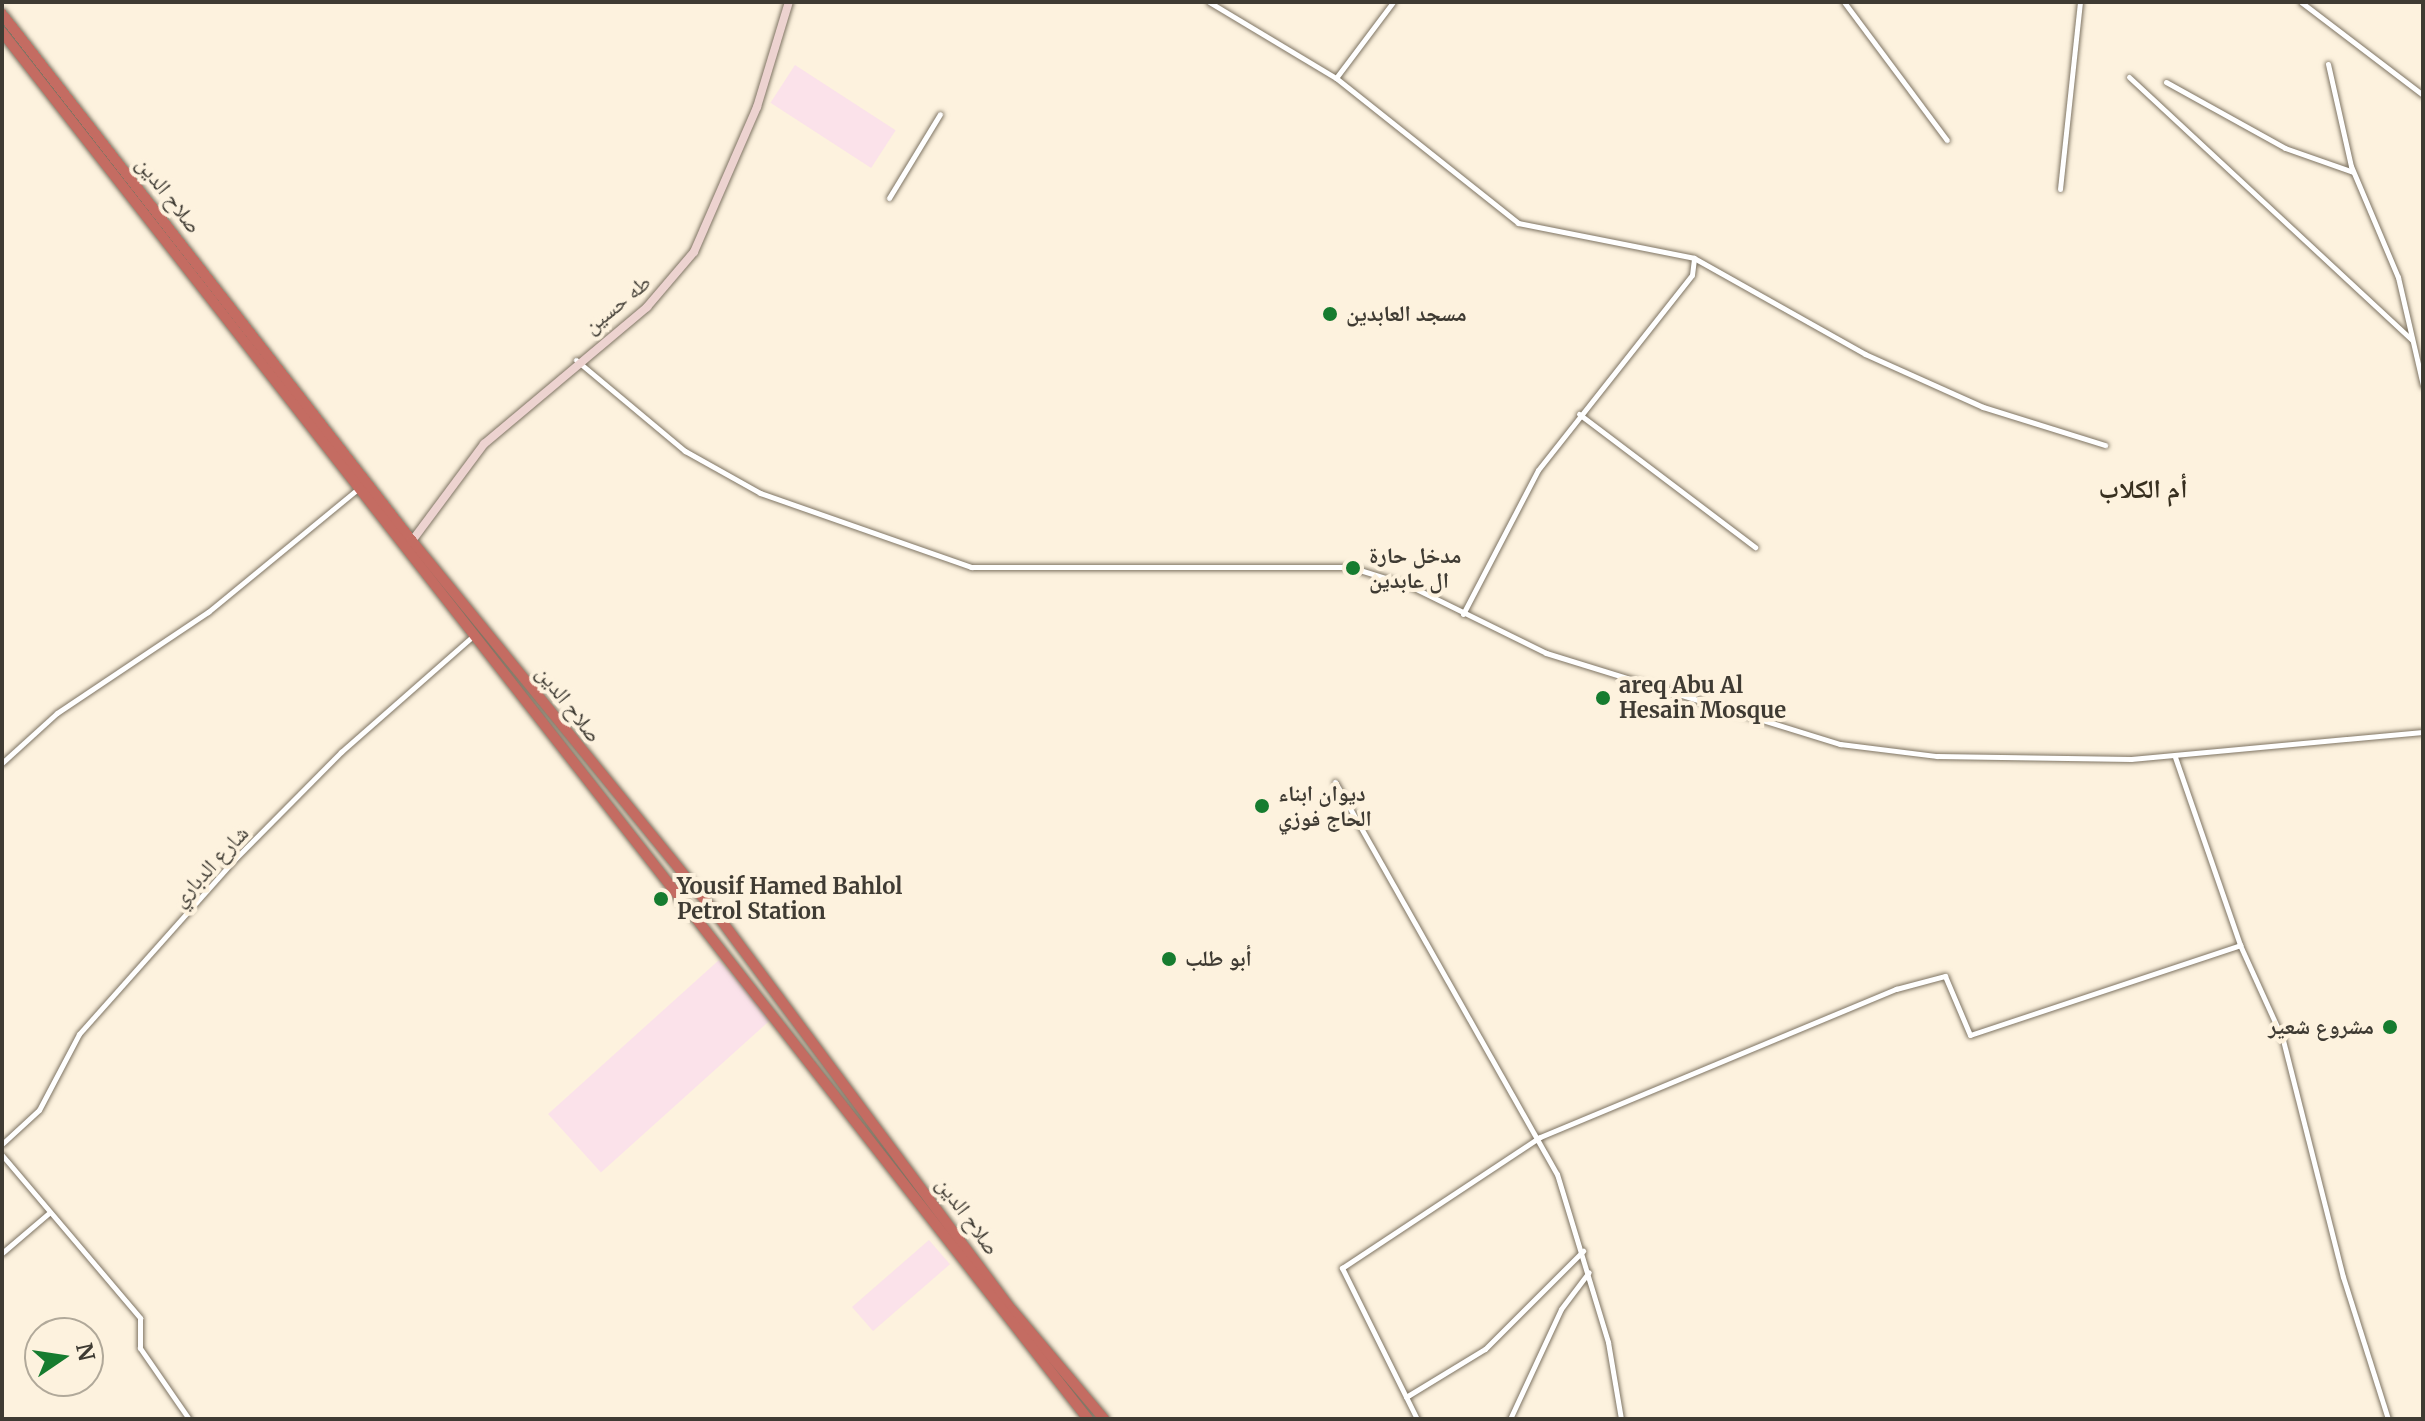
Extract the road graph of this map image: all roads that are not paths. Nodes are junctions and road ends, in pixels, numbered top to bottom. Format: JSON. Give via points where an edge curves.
{"nodes":[{"id":1,"x":789,"y":2,"type":"edge"},
{"id":2,"x":1209,"y":2,"type":"edge"},
{"id":3,"x":1393,"y":2,"type":"edge"},
{"id":4,"x":1844,"y":2,"type":"edge"},
{"id":5,"x":2080,"y":2,"type":"edge"},
{"id":6,"x":2301,"y":2,"type":"edge"},
{"id":7,"x":2,"y":14,"type":"edge"},
{"id":8,"x":2,"y":32,"type":"edge"},
{"id":9,"x":2328,"y":64,"type":"dead end"},
{"id":10,"x":2129,"y":77,"type":"dead end"},
{"id":11,"x":1336,"y":78,"type":"junction"},
{"id":12,"x":2166,"y":82,"type":"dead end"},
{"id":13,"x":2423,"y":95,"type":"edge"},
{"id":14,"x":940,"y":114,"type":"dead end"},
{"id":15,"x":1947,"y":140,"type":"dead end"},
{"id":16,"x":2353,"y":172,"type":"junction"},
{"id":17,"x":2060,"y":189,"type":"dead end"},
{"id":18,"x":889,"y":198,"type":"dead end"},
{"id":19,"x":1694,"y":258,"type":"junction"},
{"id":20,"x":2412,"y":340,"type":"junction"},
{"id":21,"x":576,"y":360,"type":"junction"},
{"id":22,"x":2423,"y":385,"type":"edge"},
{"id":23,"x":300,"y":403,"type":"junction"},
{"id":24,"x":1579,"y":414,"type":"junction"},
{"id":25,"x":2105,"y":445,"type":"dead end"},
{"id":26,"x":360,"y":487,"type":"junction"},
{"id":27,"x":412,"y":541,"type":"junction"},
{"id":28,"x":1755,"y":547,"type":"dead end"},
{"id":29,"x":1463,"y":614,"type":"junction"},
{"id":30,"x":474,"y":636,"type":"junction"},
{"id":31,"x":2423,"y":732,"type":"edge"},
{"id":32,"x":577,"y":747,"type":"junction"},
{"id":33,"x":567,"y":754,"type":"junction"},
{"id":34,"x":2175,"y":757,"type":"junction"},
{"id":35,"x":2,"y":763,"type":"edge"},
{"id":36,"x":1335,"y":782,"type":"dead end"},
{"id":37,"x":2240,"y":945,"type":"junction"},
{"id":38,"x":1540,"y":1137,"type":"junction"},
{"id":39,"x":2,"y":1144,"type":"edge"},
{"id":40,"x":2,"y":1155,"type":"edge"},
{"id":41,"x":50,"y":1212,"type":"junction"},
{"id":42,"x":1583,"y":1251,"type":"junction"},
{"id":43,"x":2,"y":1253,"type":"edge"},
{"id":44,"x":1589,"y":1272,"type":"junction"},
{"id":45,"x":1406,"y":1397,"type":"junction"},
{"id":46,"x":189,"y":1419,"type":"edge"},
{"id":47,"x":1088,"y":1419,"type":"edge"},
{"id":48,"x":1104,"y":1419,"type":"edge"},
{"id":49,"x":1417,"y":1419,"type":"edge"},
{"id":50,"x":1510,"y":1419,"type":"edge"},
{"id":51,"x":1621,"y":1419,"type":"edge"},
{"id":52,"x":2388,"y":1419,"type":"edge"}],
"edges":[{"from":1,"to":21,"type":"street","name":"طه حسين","via":[[707,233],[666,289]]},
{"from":2,"to":11,"type":"street"},
{"from":3,"to":11,"type":"street"},
{"from":4,"to":15,"type":"street"},
{"from":5,"to":17,"type":"street"},
{"from":6,"to":13,"type":"street"},
{"from":7,"to":23,"type":"highway","name":"صلاح الدين"},
{"from":8,"to":23,"type":"highway","name":"صلاح الدين"},
{"from":9,"to":16,"type":"street"},
{"from":10,"to":20,"type":"street"},
{"from":11,"to":19,"type":"street","via":[[1518,223]]},
{"from":12,"to":16,"type":"street","via":[[2285,148]]},
{"from":14,"to":18,"type":"street"},
{"from":16,"to":20,"type":"street","via":[[2375,209]]},
{"from":19,"to":24,"type":"street","via":[[1692,275]]},
{"from":19,"to":25,"type":"street","via":[[1865,354],[1983,407]]},
{"from":20,"to":22,"type":"street"},
{"from":21,"to":27,"type":"street","name":"طه حسين","via":[[527,414],[484,444]]},
{"from":21,"to":29,"type":"street","via":[[685,451],[760,493],[971,567],[1350,567]]},
{"from":23,"to":26,"type":"highway","name":"صلاح الدين"},
{"from":23,"to":27,"type":"highway","name":"صلاح الدين"},
{"from":24,"to":28,"type":"street"},
{"from":24,"to":29,"type":"street","via":[[1538,470]]},
{"from":26,"to":30,"type":"highway","name":"صلاح الدين"},
{"from":26,"to":35,"type":"street","via":[[208,612],[57,713]]},
{"from":27,"to":32,"type":"highway","name":"صلاح الدين"},
{"from":29,"to":34,"type":"street","via":[[1546,653],[1691,704],[1840,744],[1937,756]]},
{"from":30,"to":33,"type":"highway","name":"صلاح الدين"},
{"from":30,"to":39,"type":"street","name":"شارع الدباري","via":[[341,752],[235,859],[79,1034],[39,1110]]},
{"from":31,"to":34,"type":"street"},
{"from":32,"to":33,"type":"highway"},
{"from":32,"to":48,"type":"highway","name":"صلاح الدين","via":[[715,912],[1021,1322]]},
{"from":33,"to":47,"type":"highway","name":"صلاح الدين"},
{"from":34,"to":37,"type":"street"},
{"from":36,"to":38,"type":"street"},
{"from":37,"to":38,"type":"street","via":[[1970,1035],[1945,976],[1896,989]]},
{"from":37,"to":52,"type":"street","via":[[2283,1040],[2343,1277]]},
{"from":38,"to":42,"type":"street"},
{"from":38,"to":45,"type":"street","via":[[1342,1268]]},
{"from":40,"to":41,"type":"street"},
{"from":41,"to":43,"type":"street"},
{"from":41,"to":46,"type":"street","via":[[140,1318],[140,1348]]},
{"from":42,"to":44,"type":"street"},
{"from":42,"to":45,"type":"street","via":[[1485,1349]]},
{"from":44,"to":50,"type":"street","via":[[1561,1309]]},
{"from":44,"to":51,"type":"street"},
{"from":45,"to":49,"type":"street"}]}
